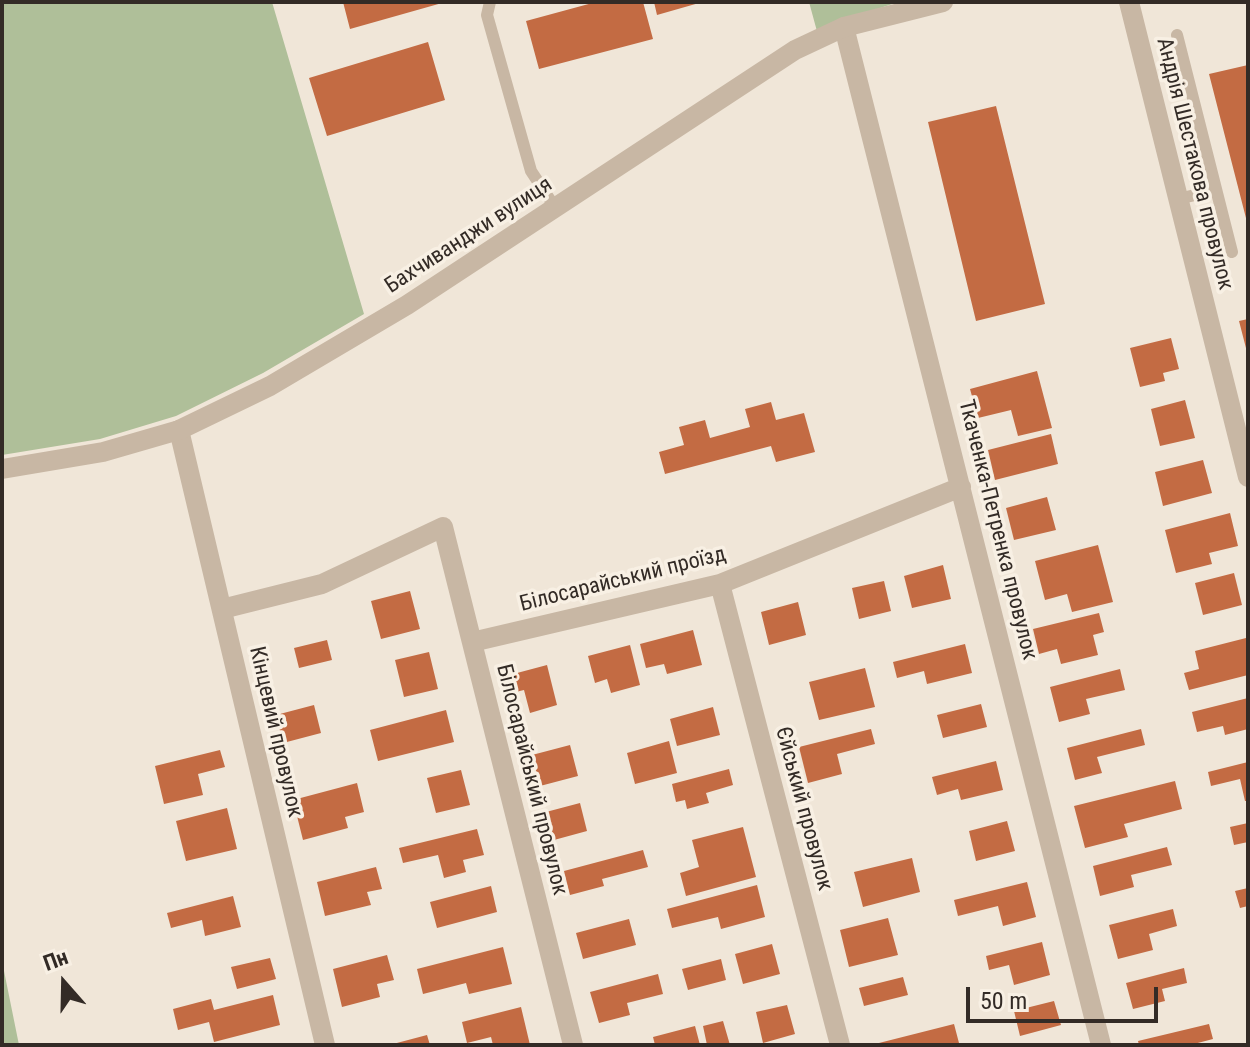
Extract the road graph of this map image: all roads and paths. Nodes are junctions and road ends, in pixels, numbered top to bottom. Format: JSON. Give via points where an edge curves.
{"nodes":[{"id":1,"x":490,"y":2,"type":"edge"},
{"id":2,"x":943,"y":2,"type":"edge"},
{"id":3,"x":1129,"y":2,"type":"edge"},
{"id":4,"x":844,"y":27,"type":"junction"},
{"id":5,"x":1177,"y":35,"type":"dead end"},
{"id":6,"x":1216,"y":190,"type":"junction"},
{"id":7,"x":1178,"y":199,"type":"junction"},
{"id":8,"x":556,"y":209,"type":"junction"},
{"id":9,"x":1232,"y":252,"type":"dead end"},
{"id":10,"x":179,"y":430,"type":"junction"},
{"id":11,"x":2,"y":469,"type":"edge"},
{"id":12,"x":1248,"y":477,"type":"edge"},
{"id":13,"x":961,"y":487,"type":"junction"},
{"id":14,"x":720,"y":584,"type":"junction"},
{"id":15,"x":222,"y":609,"type":"junction"},
{"id":16,"x":472,"y":642,"type":"junction"},
{"id":17,"x":325,"y":1045,"type":"edge"},
{"id":18,"x":573,"y":1045,"type":"edge"},
{"id":19,"x":840,"y":1045,"type":"edge"},
{"id":20,"x":1101,"y":1045,"type":"edge"}],
"edges":[{"from":1,"to":8,"type":"lane","via":[[487,15],[531,171]]},
{"from":2,"to":4,"type":"street","name":"Бахчиванджи вулиця"},
{"from":3,"to":7,"type":"street","name":"Андрія Шестакова провулок"},
{"from":4,"to":8,"type":"street","name":"Бахчиванджи вулиця","via":[[795,50]]},
{"from":4,"to":13,"type":"street","name":"Ткаченка-Петренка провулок"},
{"from":5,"to":6,"type":"lane"},
{"from":6,"to":7,"type":"lane"},
{"from":6,"to":9,"type":"lane"},
{"from":7,"to":12,"type":"street","name":"Андрія Шестакова провулок"},
{"from":8,"to":10,"type":"street","name":"Бахчиванджи вулиця","via":[[270,386]]},
{"from":10,"to":11,"type":"street","name":"Бахчиванджи вулиця","via":[[103,452]]},
{"from":10,"to":15,"type":"street","name":"Кінцевий провулок"},
{"from":13,"to":14,"type":"street","name":"Білосарайський проїзд"},
{"from":13,"to":20,"type":"street","name":"Ткаченка-Петренка провулок"},
{"from":14,"to":16,"type":"street","name":"Білосарайський проїзд"},
{"from":14,"to":19,"type":"street","name":"Єйський провулок"},
{"from":15,"to":16,"type":"street","name":"Білосарайський провулок","via":[[322,584],[443,527]]},
{"from":15,"to":17,"type":"street","name":"Кінцевий провулок"},
{"from":16,"to":18,"type":"street","name":"Білосарайський провулок"}]}
